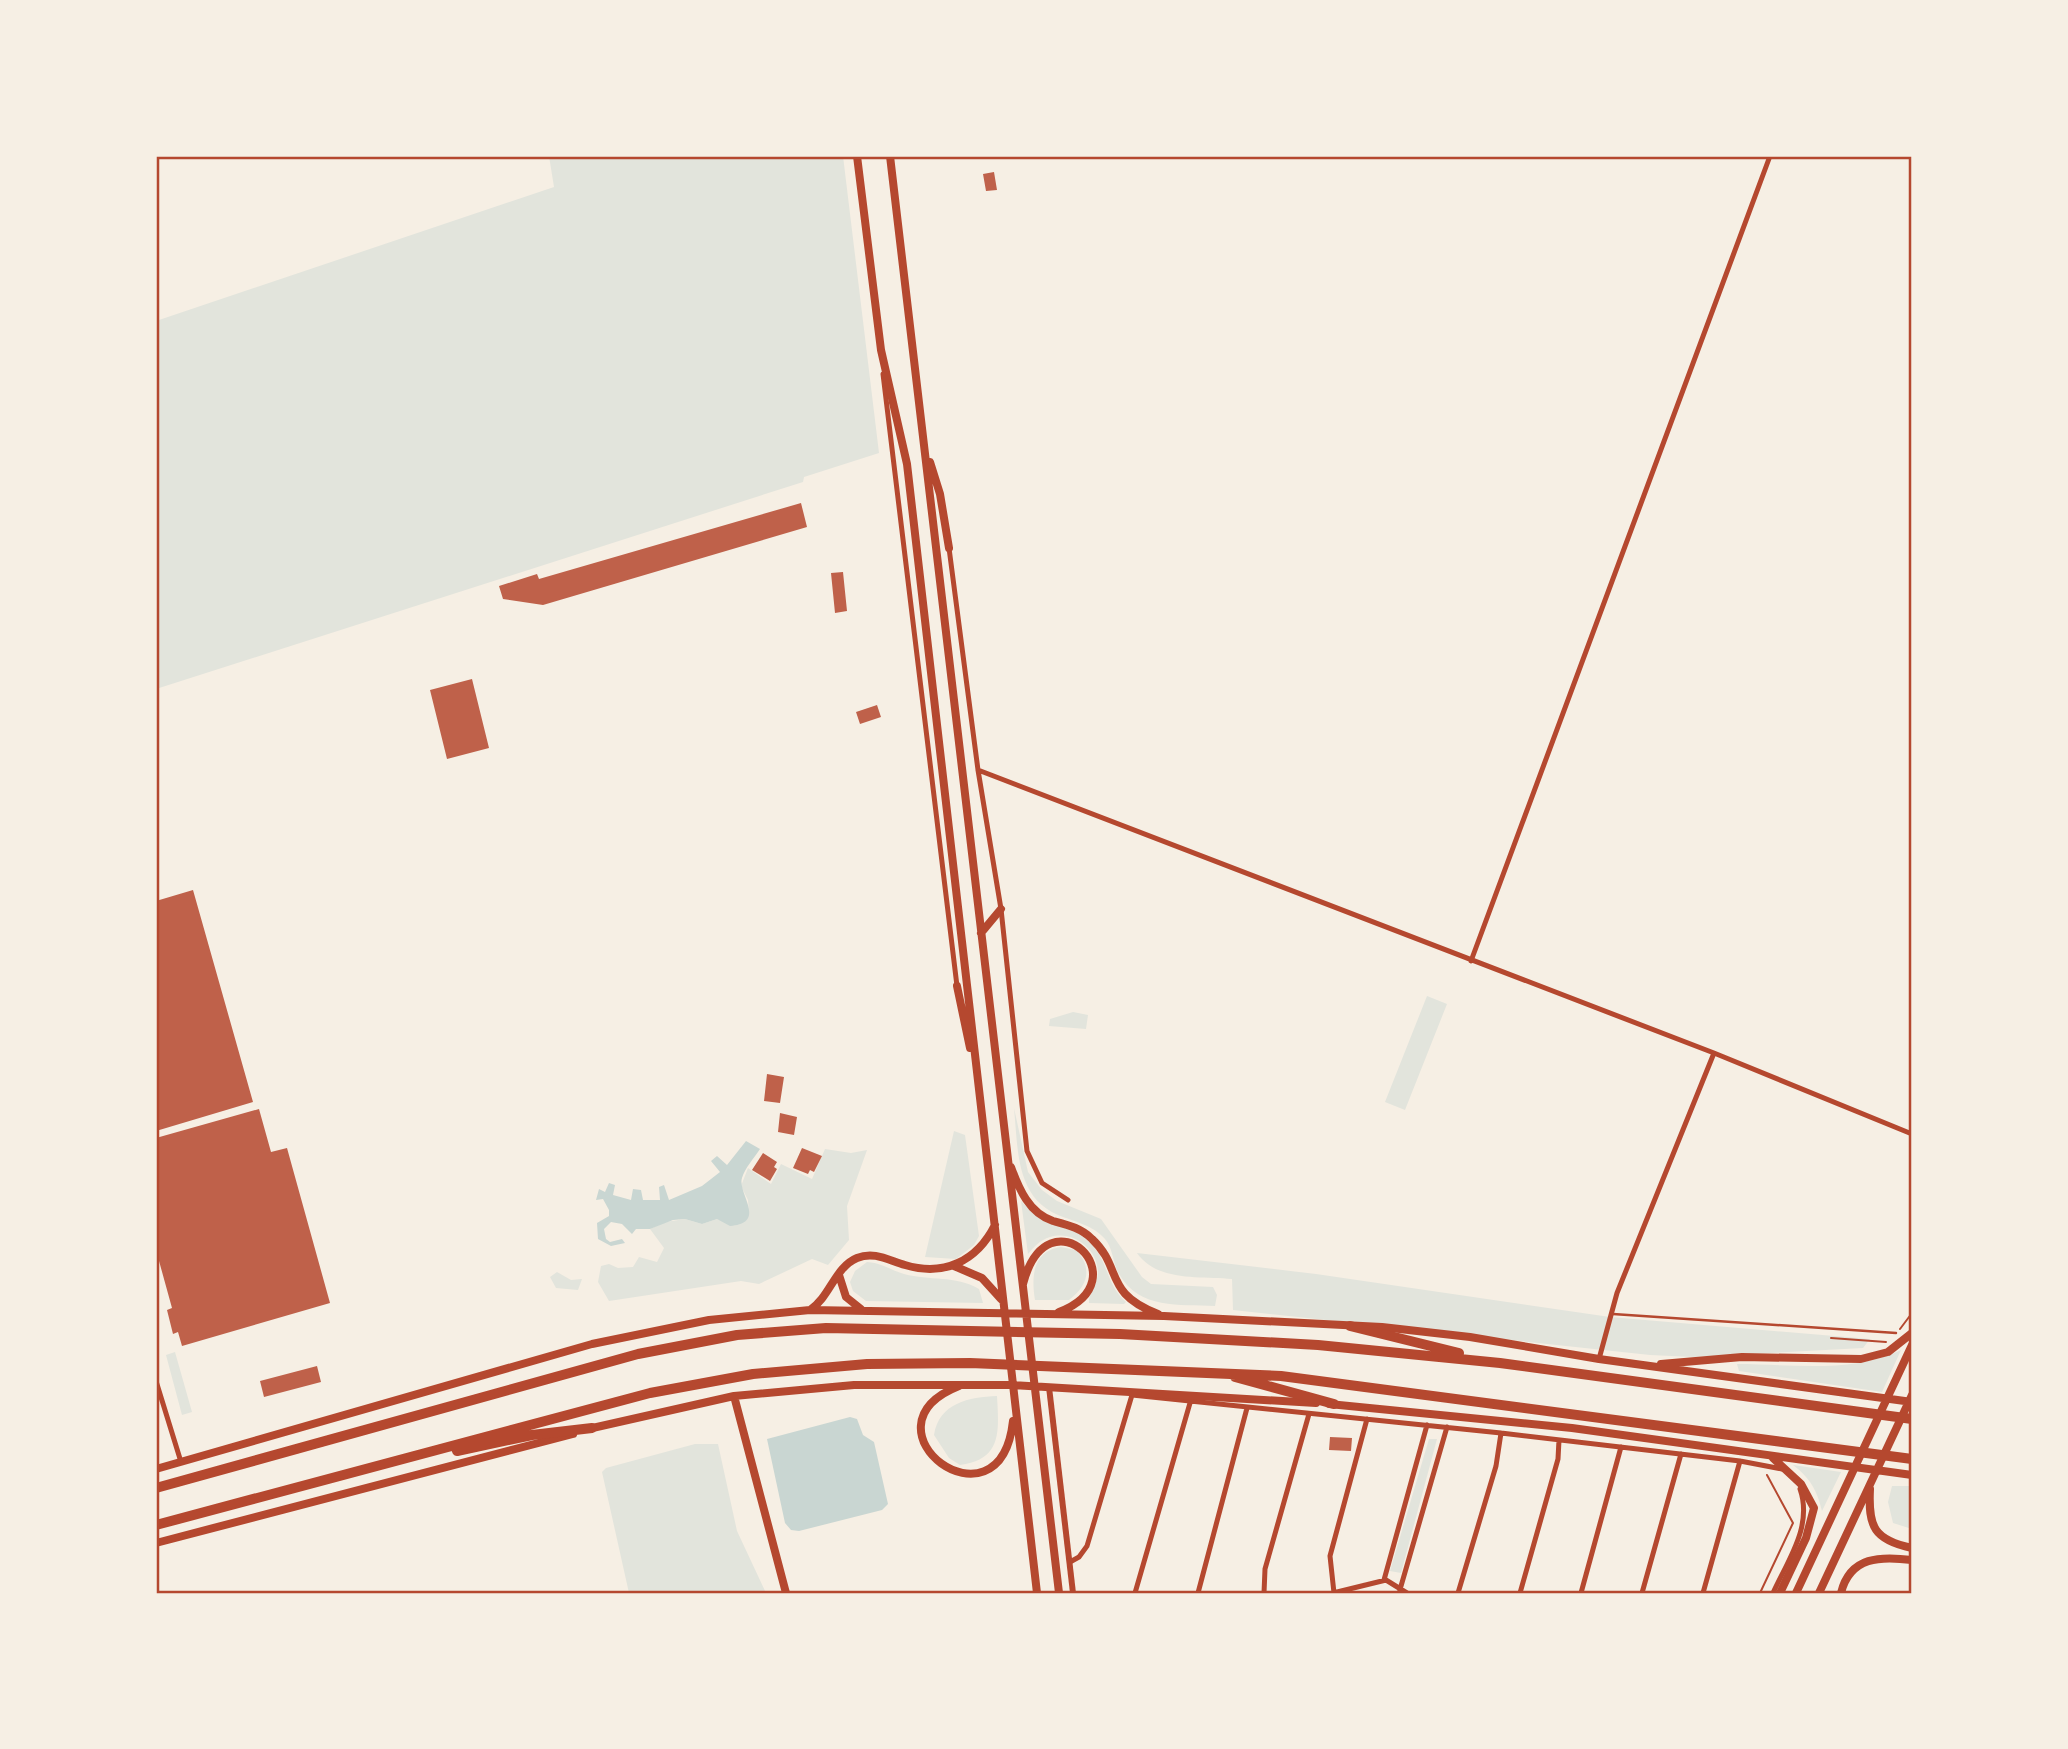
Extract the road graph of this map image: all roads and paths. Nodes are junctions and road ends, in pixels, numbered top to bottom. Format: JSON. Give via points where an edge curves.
{"nodes":[{"id":1,"x":857,"y":156,"type":"edge"},
{"id":2,"x":890,"y":156,"type":"edge"},
{"id":3,"x":1770,"y":156,"type":"edge"},
{"id":4,"x":881,"y":350,"type":"junction"},
{"id":5,"x":924,"y":449,"type":"junction"},
{"id":6,"x":949,"y":548,"type":"joint"},
{"id":7,"x":978,"y":770,"type":"junction"},
{"id":8,"x":1001,"y":909,"type":"junction"},
{"id":9,"x":981,"y":933,"type":"junction"},
{"id":10,"x":1471,"y":961,"type":"junction"},
{"id":11,"x":957,"y":986,"type":"joint"},
{"id":12,"x":1714,"y":1053,"type":"junction"},
{"id":13,"x":977,"y":1072,"type":"junction"},
{"id":14,"x":1912,"y":1134,"type":"edge"},
{"id":15,"x":1007,"y":1154,"type":"junction"},
{"id":16,"x":1068,"y":1200,"type":"dead end"},
{"id":17,"x":995,"y":1224,"type":"junction"},
{"id":18,"x":954,"y":1266,"type":"junction"},
{"id":19,"x":839,"y":1273,"type":"junction"},
{"id":20,"x":1021,"y":1290,"type":"junction"},
{"id":21,"x":1004,"y":1304,"type":"junction"},
{"id":22,"x":861,"y":1309,"type":"junction"},
{"id":23,"x":810,"y":1310,"type":"junction"},
{"id":24,"x":1055,"y":1313,"type":"junction"},
{"id":25,"x":1609,"y":1314,"type":"junction"},
{"id":26,"x":1164,"y":1316,"type":"junction"},
{"id":27,"x":1350,"y":1326,"type":"junction"},
{"id":28,"x":1896,"y":1333,"type":"dead end"},
{"id":29,"x":1912,"y":1333,"type":"edge"},
{"id":30,"x":1912,"y":1345,"type":"edge"},
{"id":31,"x":1599,"y":1359,"type":"junction"},
{"id":32,"x":1500,"y":1363,"type":"junction"},
{"id":33,"x":1640,"y":1365,"type":"junction"},
{"id":34,"x":1215,"y":1372,"type":"junction"},
{"id":35,"x":156,"y":1381,"type":"edge"},
{"id":36,"x":965,"y":1384,"type":"junction"},
{"id":37,"x":1049,"y":1387,"type":"junction"},
{"id":38,"x":1101,"y":1388,"type":"junction"},
{"id":39,"x":1132,"y":1395,"type":"junction"},
{"id":40,"x":1912,"y":1395,"type":"edge"},
{"id":41,"x":734,"y":1396,"type":"junction"},
{"id":42,"x":1912,"y":1402,"type":"edge"},
{"id":43,"x":1189,"y":1403,"type":"junction"},
{"id":44,"x":1334,"y":1404,"type":"junction"},
{"id":45,"x":1015,"y":1407,"type":"junction"},
{"id":46,"x":1247,"y":1408,"type":"junction"},
{"id":47,"x":1309,"y":1414,"type":"junction"},
{"id":48,"x":1367,"y":1419,"type":"junction"},
{"id":49,"x":1912,"y":1419,"type":"edge"},
{"id":50,"x":1427,"y":1425,"type":"junction"},
{"id":51,"x":1447,"y":1427,"type":"junction"},
{"id":52,"x":592,"y":1429,"type":"junction"},
{"id":53,"x":1502,"y":1433,"type":"junction"},
{"id":54,"x":1559,"y":1440,"type":"junction"},
{"id":55,"x":1621,"y":1447,"type":"junction"},
{"id":56,"x":1681,"y":1454,"type":"junction"},
{"id":57,"x":1769,"y":1455,"type":"junction"},
{"id":58,"x":408,"y":1458,"type":"junction"},
{"id":59,"x":1912,"y":1459,"type":"edge"},
{"id":60,"x":1740,"y":1461,"type":"junction"},
{"id":61,"x":181,"y":1462,"type":"junction"},
{"id":62,"x":1761,"y":1464,"type":"junction"},
{"id":63,"x":156,"y":1469,"type":"edge"},
{"id":64,"x":1791,"y":1474,"type":"junction"},
{"id":65,"x":1912,"y":1475,"type":"edge"},
{"id":66,"x":1871,"y":1482,"type":"junction"},
{"id":67,"x":156,"y":1488,"type":"edge"},
{"id":68,"x":156,"y":1525,"type":"edge"},
{"id":69,"x":156,"y":1543,"type":"edge"},
{"id":70,"x":1912,"y":1548,"type":"edge"},
{"id":71,"x":1912,"y":1560,"type":"edge"},
{"id":72,"x":1070,"y":1562,"type":"junction"},
{"id":73,"x":1384,"y":1580,"type":"junction"},
{"id":74,"x":1353,"y":1591,"type":"edge"},
{"id":75,"x":1400,"y":1591,"type":"edge"},
{"id":76,"x":786,"y":1593,"type":"edge"},
{"id":77,"x":1037,"y":1593,"type":"edge"},
{"id":78,"x":1059,"y":1593,"type":"edge"},
{"id":79,"x":1073,"y":1593,"type":"edge"},
{"id":80,"x":1135,"y":1593,"type":"edge"},
{"id":81,"x":1198,"y":1593,"type":"edge"},
{"id":82,"x":1264,"y":1593,"type":"edge"},
{"id":83,"x":1334,"y":1593,"type":"edge"},
{"id":84,"x":1407,"y":1593,"type":"edge"},
{"id":85,"x":1458,"y":1593,"type":"edge"},
{"id":86,"x":1520,"y":1593,"type":"edge"},
{"id":87,"x":1581,"y":1593,"type":"edge"},
{"id":88,"x":1642,"y":1593,"type":"edge"},
{"id":89,"x":1703,"y":1593,"type":"edge"},
{"id":90,"x":1760,"y":1593,"type":"edge"},
{"id":91,"x":1773,"y":1593,"type":"edge"},
{"id":92,"x":1780,"y":1593,"type":"edge"},
{"id":93,"x":1796,"y":1593,"type":"edge"},
{"id":94,"x":1819,"y":1593,"type":"edge"},
{"id":95,"x":1841,"y":1593,"type":"edge"}],
"edges":[{"from":1,"to":4,"type":"main road"},
{"from":2,"to":5,"type":"main road"},
{"from":3,"to":10,"type":"street"},
{"from":4,"to":11,"type":"street"},
{"from":4,"to":13,"type":"main road","via":[[905,455]]},
{"from":5,"to":6,"type":"main road","via":[[940,494]]},
{"from":5,"to":9,"type":"main road"},
{"from":6,"to":7,"type":"street"},
{"from":7,"to":8,"type":"street"},
{"from":7,"to":10,"type":"street"},
{"from":8,"to":9,"type":"main road"},
{"from":8,"to":16,"type":"street","via":[[1027,1151],[1042,1183]]},
{"from":9,"to":15,"type":"main road"},
{"from":10,"to":12,"type":"street"},
{"from":11,"to":13,"type":"main road"},
{"from":12,"to":14,"type":"street"},
{"from":12,"to":25,"type":"street"},
{"from":13,"to":17,"type":"main road"},
{"from":15,"to":20,"type":"main road"},
{"from":15,"to":26,"type":"main road","via":[[1021,1191],[1034,1209],[1091,1238],[1124,1294]]},
{"from":17,"to":18,"type":"main road","via":[[981,1248]]},
{"from":17,"to":21,"type":"main road"},
{"from":18,"to":19,"type":"main road","via":[[923,1268],[870,1255],[852,1260]]},
{"from":18,"to":21,"type":"main road","via":[[982,1278]]},
{"from":19,"to":22,"type":"main road","via":[[843,1292]]},
{"from":19,"to":23,"type":"main road","via":[[825,1297]]},
{"from":20,"to":24,"type":"main road","via":[[1031,1262],[1045,1246],[1061,1241],[1080,1247],[1092,1262],[1092,1283],[1075,1304]]},
{"from":20,"to":78,"type":"main road"},
{"from":21,"to":45,"type":"main road"},
{"from":22,"to":23,"type":"main road"},
{"from":22,"to":24,"type":"main road"},
{"from":23,"to":61,"type":"main road","via":[[722,1318],[631,1335],[518,1363]]},
{"from":24,"to":26,"type":"main road"},
{"from":25,"to":28,"type":"lane"},
{"from":25,"to":31,"type":"street"},
{"from":26,"to":27,"type":"main road"},
{"from":27,"to":31,"type":"main road","via":[[1470,1337]]},
{"from":27,"to":32,"type":"highway"},
{"from":29,"to":33,"type":"main road","via":[[1888,1352],[1861,1359],[1742,1357]]},
{"from":30,"to":93,"type":"main road"},
{"from":31,"to":33,"type":"main road"},
{"from":32,"to":49,"type":"highway"},
{"from":32,"to":67,"type":"highway","via":[[1194,1337],[784,1330],[638,1354]]},
{"from":33,"to":42,"type":"main road"},
{"from":34,"to":44,"type":"highway"},
{"from":34,"to":58,"type":"highway","via":[[944,1362],[788,1370],[650,1393]]},
{"from":34,"to":59,"type":"highway","via":[[1328,1380]]},
{"from":35,"to":61,"type":"street"},
{"from":36,"to":37,"type":"main road"},
{"from":36,"to":41,"type":"main road","via":[[854,1385]]},
{"from":36,"to":45,"type":"main road","via":[[935,1400],[923,1421],[927,1451],[947,1469],[971,1473],[992,1464],[1007,1443]]},
{"from":37,"to":38,"type":"main road"},
{"from":37,"to":72,"type":"street"},
{"from":38,"to":39,"type":"main road"},
{"from":38,"to":44,"type":"main road"},
{"from":39,"to":43,"type":"street"},
{"from":39,"to":72,"type":"street","via":[[1087,1546]]},
{"from":40,"to":66,"type":"main road"},
{"from":41,"to":52,"type":"main road"},
{"from":41,"to":76,"type":"main road"},
{"from":43,"to":46,"type":"street"},
{"from":43,"to":80,"type":"street"},
{"from":44,"to":57,"type":"main road","via":[[1506,1420]]},
{"from":45,"to":77,"type":"main road"},
{"from":46,"to":47,"type":"street"},
{"from":46,"to":81,"type":"street"},
{"from":47,"to":48,"type":"street"},
{"from":47,"to":82,"type":"street","via":[[1265,1569]]},
{"from":48,"to":50,"type":"street"},
{"from":48,"to":83,"type":"street","via":[[1330,1556]]},
{"from":50,"to":51,"type":"street"},
{"from":50,"to":73,"type":"street"},
{"from":51,"to":53,"type":"street"},
{"from":51,"to":75,"type":"street"},
{"from":52,"to":58,"type":"highway"},
{"from":52,"to":69,"type":"main road"},
{"from":53,"to":54,"type":"street"},
{"from":53,"to":85,"type":"street"},
{"from":54,"to":55,"type":"street"},
{"from":54,"to":86,"type":"street","via":[[1558,1460]]},
{"from":55,"to":56,"type":"street"},
{"from":55,"to":87,"type":"street"},
{"from":56,"to":60,"type":"street"},
{"from":56,"to":88,"type":"street"},
{"from":57,"to":64,"type":"main road"},
{"from":57,"to":65,"type":"main road"},
{"from":58,"to":68,"type":"highway"},
{"from":60,"to":62,"type":"street"},
{"from":60,"to":89,"type":"street"},
{"from":61,"to":63,"type":"main road"},
{"from":62,"to":64,"type":"street"},
{"from":62,"to":90,"type":"path","via":[[1793,1523]]},
{"from":64,"to":91,"type":"street","via":[[1802,1495],[1804,1520]]},
{"from":64,"to":92,"type":"main road","via":[[1810,1498],[1814,1514]]},
{"from":66,"to":70,"type":"main road","via":[[1870,1512],[1877,1532],[1891,1543]]},
{"from":66,"to":94,"type":"main road"},
{"from":71,"to":95,"type":"main road","via":[[1867,1560],[1848,1576]]},
{"from":72,"to":79,"type":"street"},
{"from":73,"to":74,"type":"street"},
{"from":73,"to":75,"type":"street"},
{"from":74,"to":83,"type":"street"},
{"from":75,"to":84,"type":"street"}]}
